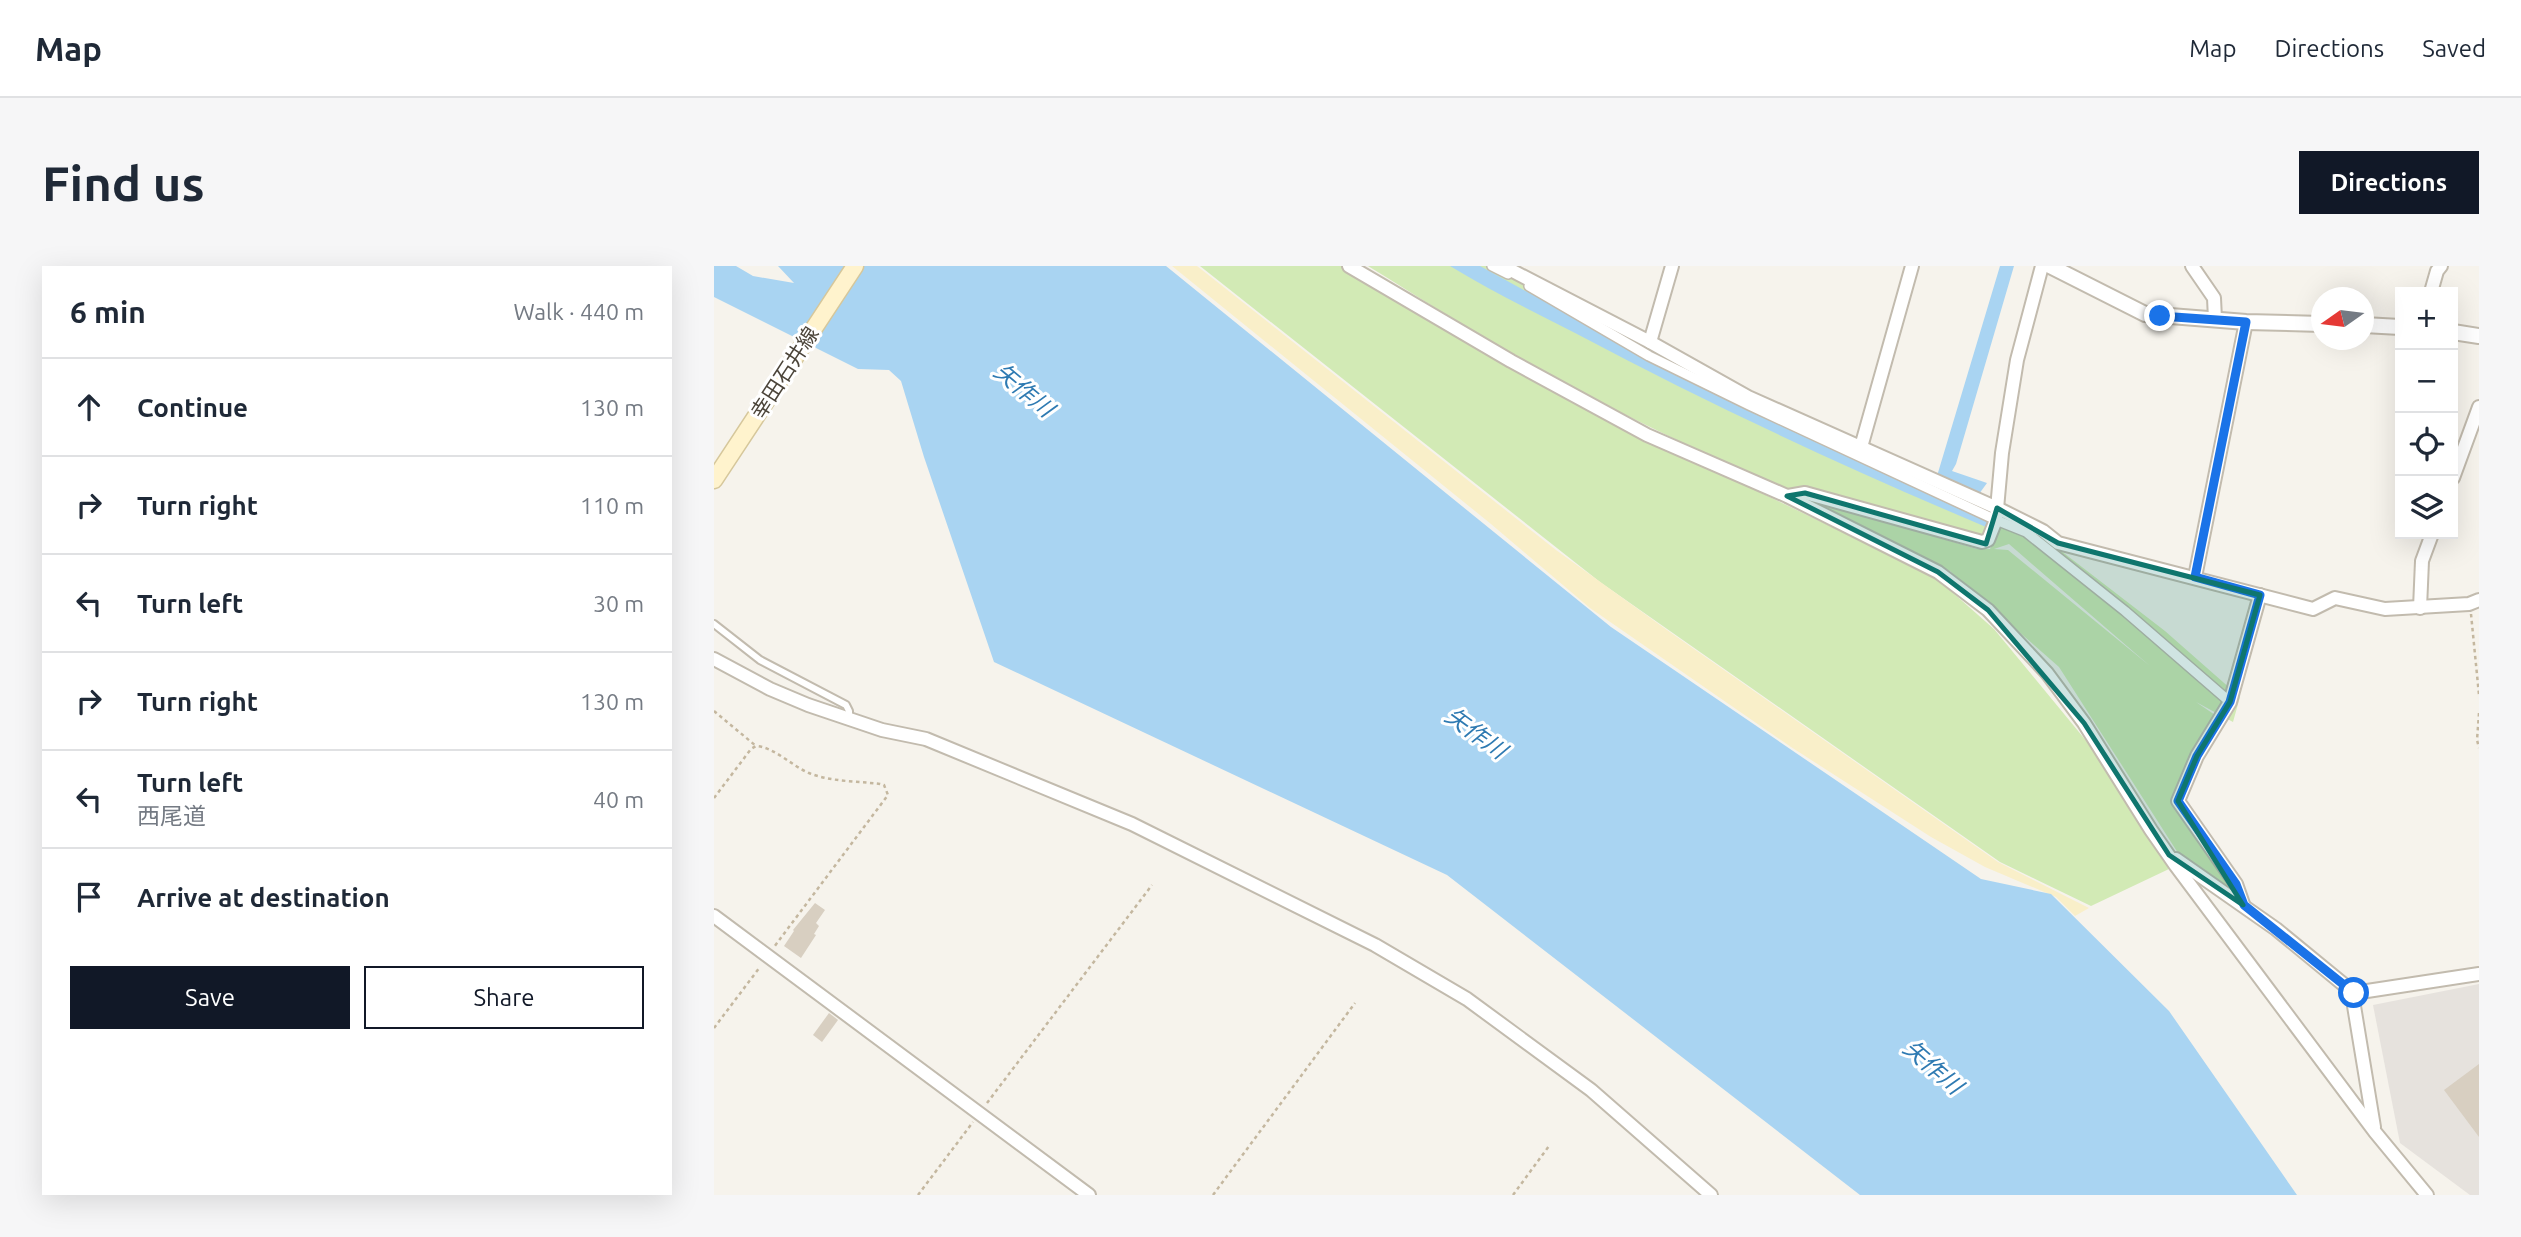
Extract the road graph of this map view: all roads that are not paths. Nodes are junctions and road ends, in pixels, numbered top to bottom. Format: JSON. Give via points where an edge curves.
{"nodes":[{"id":1,"x":855,"y":266,"type":"edge"},
{"id":2,"x":1349,"y":266,"type":"edge"},
{"id":3,"x":1492,"y":266,"type":"edge"},
{"id":4,"x":1503,"y":266,"type":"edge"},
{"id":5,"x":1672,"y":266,"type":"edge"},
{"id":6,"x":1912,"y":266,"type":"edge"},
{"id":7,"x":2042,"y":266,"type":"edge"},
{"id":8,"x":2050,"y":266,"type":"edge"},
{"id":9,"x":2192,"y":266,"type":"edge"},
{"id":10,"x":2441,"y":266,"type":"edge"},
{"id":11,"x":2432,"y":287,"type":"edge"},
{"id":12,"x":2215,"y":320,"type":"junction"},
{"id":13,"x":2246,"y":322,"type":"junction"},
{"id":14,"x":2311,"y":324,"type":"edge"},
{"id":15,"x":2374,"y":326,"type":"edge"},
{"id":16,"x":2395,"y":327,"type":"edge"},
{"id":17,"x":2458,"y":333,"type":"edge"},
{"id":18,"x":2479,"y":336,"type":"edge"},
{"id":19,"x":1650,"y":342,"type":"junction"},
{"id":20,"x":2479,"y":407,"type":"edge"},
{"id":21,"x":1861,"y":447,"type":"junction"},
{"id":22,"x":2454,"y":476,"type":"edge"},
{"id":23,"x":714,"y":480,"type":"edge"},
{"id":24,"x":1787,"y":496,"type":"junction"},
{"id":25,"x":1997,"y":514,"type":"junction"},
{"id":26,"x":2430,"y":539,"type":"edge"},
{"id":27,"x":2195,"y":577,"type":"junction"},
{"id":28,"x":2260,"y":595,"type":"junction"},
{"id":29,"x":2474,"y":602,"type":"edge"},
{"id":30,"x":2420,"y":608,"type":"junction"},
{"id":31,"x":714,"y":624,"type":"edge"},
{"id":32,"x":714,"y":659,"type":"edge"},
{"id":33,"x":2230,"y":702,"type":"junction"},
{"id":34,"x":849,"y":720,"type":"junction"},
{"id":35,"x":2169,"y":855,"type":"junction"},
{"id":36,"x":2244,"y":905,"type":"junction"},
{"id":37,"x":714,"y":916,"type":"edge"},
{"id":38,"x":2479,"y":974,"type":"edge"},
{"id":39,"x":2354,"y":1006,"type":"dead end"},
{"id":40,"x":2375,"y":1132,"type":"junction"},
{"id":41,"x":1089,"y":1195,"type":"edge"},
{"id":42,"x":1712,"y":1195,"type":"edge"},
{"id":43,"x":2427,"y":1195,"type":"edge"}],
"edges":[{"from":1,"to":23,"type":"main road","name":"幸田石井線"},
{"from":2,"to":24,"type":"street","via":[[1647,435]]},
{"from":3,"to":25,"type":"street","via":[[1649,356]]},
{"from":4,"to":19,"type":"street"},
{"from":5,"to":19,"type":"street"},
{"from":6,"to":21,"type":"street"},
{"from":7,"to":25,"type":"street","via":[[2017,360]]},
{"from":8,"to":12,"type":"street","via":[[2145,314]]},
{"from":9,"to":12,"type":"street","via":[[2214,298]]},
{"from":10,"to":11,"type":"street"},
{"from":12,"to":13,"type":"street"},
{"from":13,"to":14,"type":"street"},
{"from":13,"to":27,"type":"street"},
{"from":15,"to":16,"type":"street"},
{"from":17,"to":18,"type":"street"},
{"from":19,"to":21,"type":"street","via":[[1748,397]]},
{"from":20,"to":22,"type":"street"},
{"from":21,"to":25,"type":"street"},
{"from":24,"to":25,"type":"street","via":[[1805,494],[1982,542],[1988,540]]},
{"from":24,"to":35,"type":"street","via":[[1938,572],[1988,610],[2047,673],[2084,723]]},
{"from":25,"to":27,"type":"street","via":[[2043,531],[2058,542]]},
{"from":25,"to":33,"type":"street","via":[[2125,611]]},
{"from":26,"to":30,"type":"street","via":[[2422,561]]},
{"from":27,"to":28,"type":"street"},
{"from":28,"to":30,"type":"street","via":[[2313,609],[2336,598],[2385,609]]},
{"from":28,"to":33,"type":"street"},
{"from":29,"to":30,"type":"street"},
{"from":31,"to":34,"type":"lane","via":[[760,660],[846,705]]},
{"from":32,"to":34,"type":"street","via":[[770,689]]},
{"from":33,"to":36,"type":"street","via":[[2197,756],[2178,801],[2236,884]]},
{"from":34,"to":42,"type":"street","via":[[926,739],[1132,824],[1375,945],[1466,999],[1591,1090]]},
{"from":35,"to":36,"type":"street"},
{"from":35,"to":40,"type":"street"},
{"from":36,"to":38,"type":"street","via":[[2354,993]]},
{"from":37,"to":41,"type":"street"},
{"from":39,"to":40,"type":"street"},
{"from":40,"to":43,"type":"street"}]}
